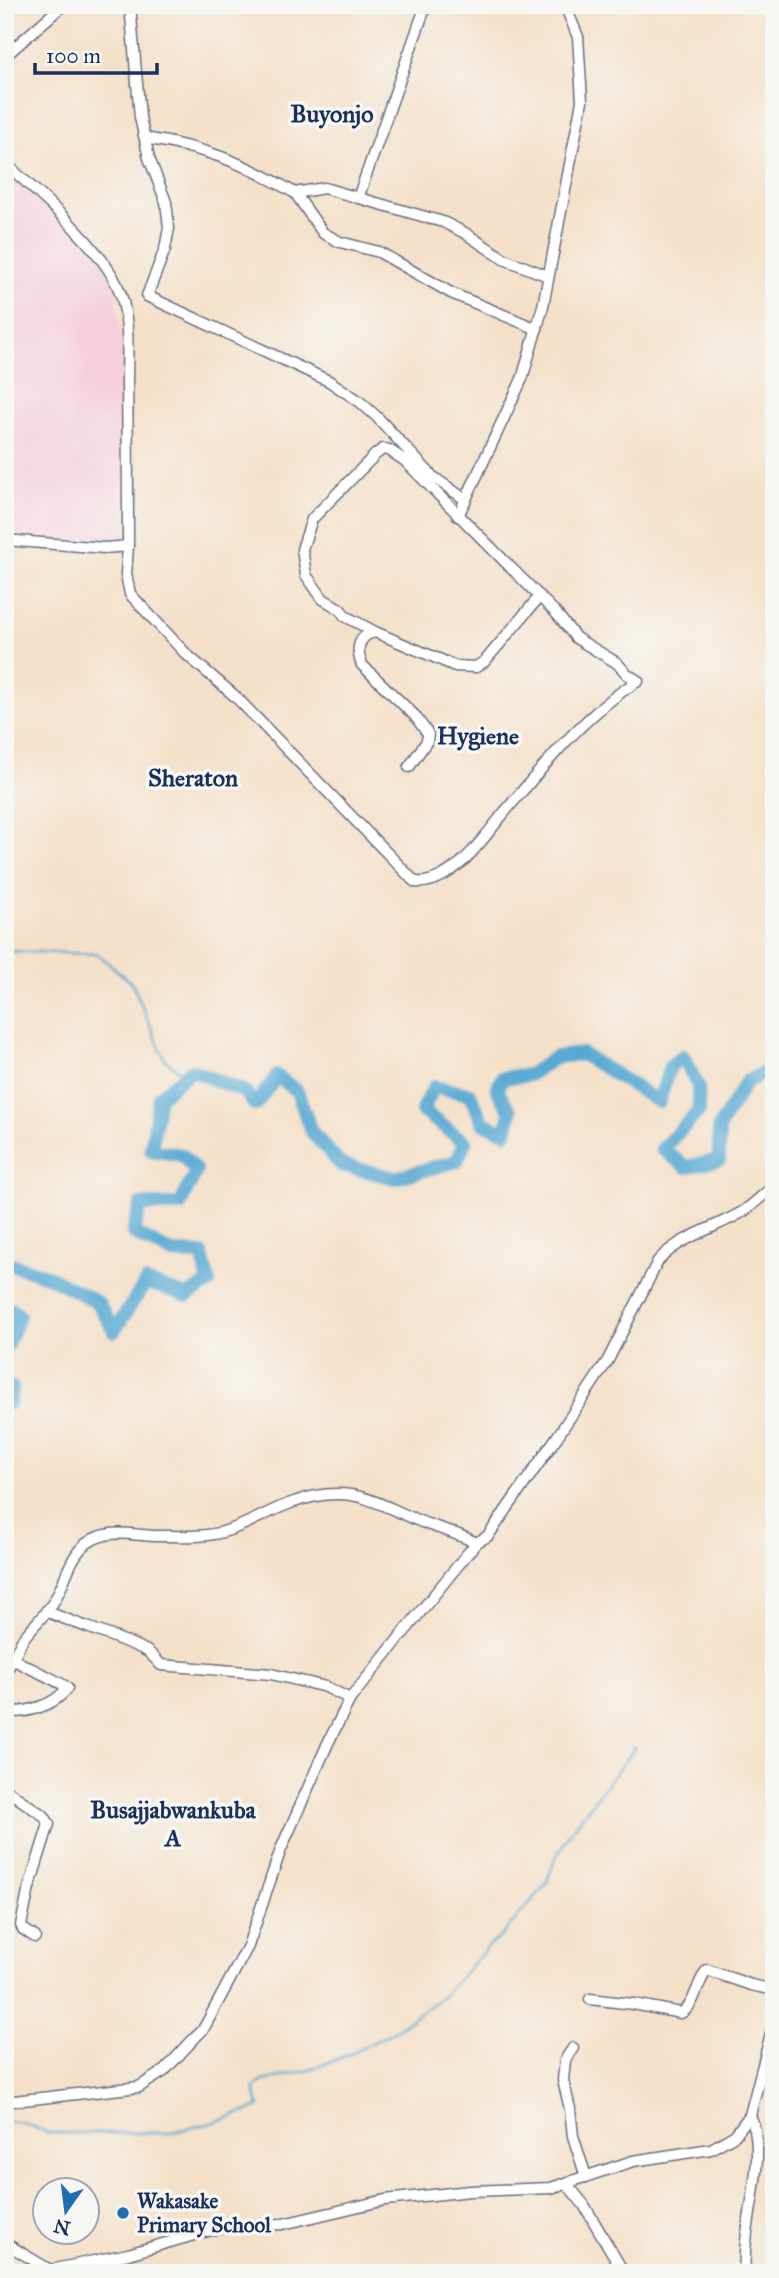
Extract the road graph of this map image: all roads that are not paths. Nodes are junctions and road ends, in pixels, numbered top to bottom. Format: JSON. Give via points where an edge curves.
{"nodes":[{"id":1,"x":64,"y":5,"type":"edge"},
{"id":2,"x":130,"y":5,"type":"edge"},
{"id":3,"x":426,"y":5,"type":"edge"},
{"id":4,"x":565,"y":5,"type":"edge"},
{"id":5,"x":5,"y":56,"type":"edge"},
{"id":6,"x":145,"y":138,"type":"junction"},
{"id":7,"x":5,"y":163,"type":"edge"},
{"id":8,"x":295,"y":193,"type":"junction"},
{"id":9,"x":358,"y":198,"type":"junction"},
{"id":10,"x":548,"y":276,"type":"junction"},
{"id":11,"x":537,"y":329,"type":"junction"},
{"id":12,"x":466,"y":500,"type":"junction"},
{"id":13,"x":458,"y":516,"type":"junction"},
{"id":14,"x":5,"y":540,"type":"edge"},
{"id":15,"x":128,"y":546,"type":"junction"},
{"id":16,"x":540,"y":596,"type":"junction"},
{"id":17,"x":375,"y":632,"type":"junction"},
{"id":18,"x":409,"y":767,"type":"dead end"},
{"id":19,"x":774,"y":1186,"type":"edge"},
{"id":20,"x":476,"y":1544,"type":"junction"},
{"id":21,"x":46,"y":1611,"type":"junction"},
{"id":22,"x":13,"y":1659,"type":"junction"},
{"id":23,"x":5,"y":1672,"type":"edge"},
{"id":24,"x":350,"y":1699,"type":"junction"},
{"id":25,"x":5,"y":1710,"type":"edge"},
{"id":26,"x":5,"y":1789,"type":"edge"},
{"id":27,"x":35,"y":1937,"type":"dead end"},
{"id":28,"x":774,"y":1990,"type":"edge"},
{"id":29,"x":590,"y":1999,"type":"dead end"},
{"id":30,"x":774,"y":2022,"type":"edge"},
{"id":31,"x":573,"y":2048,"type":"dead end"},
{"id":32,"x":5,"y":2102,"type":"edge"},
{"id":33,"x":750,"y":2115,"type":"junction"},
{"id":34,"x":586,"y":2177,"type":"junction"},
{"id":35,"x":567,"y":2184,"type":"junction"},
{"id":36,"x":5,"y":2243,"type":"edge"},
{"id":37,"x":51,"y":2272,"type":"edge"},
{"id":38,"x":624,"y":2273,"type":"edge"},
{"id":39,"x":744,"y":2273,"type":"edge"}],
"edges":[{"from":1,"to":5,"type":"street"},
{"from":2,"to":6,"type":"street"},
{"from":3,"to":9,"type":"street"},
{"from":4,"to":10,"type":"street","via":[[578,37],[582,101]]},
{"from":6,"to":8,"type":"street","via":[[192,146],[230,159]]},
{"from":6,"to":12,"type":"street","via":[[166,202],[169,228],[147,296],[329,381],[366,407],[432,476]]},
{"from":7,"to":15,"type":"street","via":[[101,258],[119,287],[127,353]]},
{"from":8,"to":9,"type":"street","via":[[324,188]]},
{"from":8,"to":11,"type":"street","via":[[323,233],[340,243],[379,252],[451,293]]},
{"from":9,"to":10,"type":"street","via":[[443,222],[504,259]]},
{"from":10,"to":11,"type":"street"},
{"from":11,"to":12,"type":"street","via":[[522,379]]},
{"from":12,"to":13,"type":"street"},
{"from":13,"to":16,"type":"street"},
{"from":13,"to":17,"type":"street","via":[[404,460],[386,449],[312,519],[302,556],[310,584],[345,615]]},
{"from":14,"to":15,"type":"street"},
{"from":15,"to":16,"type":"street","via":[[130,594],[415,882],[435,880],[463,861],[575,734],[638,681],[576,638]]},
{"from":16,"to":17,"type":"street","via":[[476,667],[455,666]]},
{"from":17,"to":18,"type":"street","via":[[360,642],[362,665],[427,730],[427,741]]},
{"from":19,"to":20,"type":"street","via":[[742,1212],[685,1240],[658,1261],[608,1360],[492,1530]]},
{"from":20,"to":21,"type":"street","via":[[371,1499],[352,1494],[320,1496],[206,1535],[125,1532],[100,1536],[80,1549]]},
{"from":20,"to":24,"type":"street"},
{"from":21,"to":22,"type":"street"},
{"from":21,"to":24,"type":"street","via":[[148,1650],[161,1665],[285,1677],[326,1687]]},
{"from":22,"to":23,"type":"street"},
{"from":22,"to":25,"type":"street","via":[[66,1688],[60,1696],[31,1709]]},
{"from":24,"to":32,"type":"street","via":[[281,1849],[248,1945],[204,2028],[164,2071],[139,2087]]},
{"from":26,"to":27,"type":"street","via":[[49,1824],[21,1925]]},
{"from":28,"to":29,"type":"street","via":[[707,1970],[681,2014]]},
{"from":30,"to":33,"type":"street"},
{"from":31,"to":34,"type":"street","via":[[565,2060],[563,2080]]},
{"from":33,"to":34,"type":"street","via":[[736,2135],[711,2149],[633,2161]]},
{"from":33,"to":39,"type":"street","via":[[756,2130],[757,2161]]},
{"from":34,"to":35,"type":"street"},
{"from":35,"to":37,"type":"street","via":[[385,2200],[283,2224],[222,2227]]},
{"from":35,"to":38,"type":"street"},
{"from":36,"to":37,"type":"street"}]}
